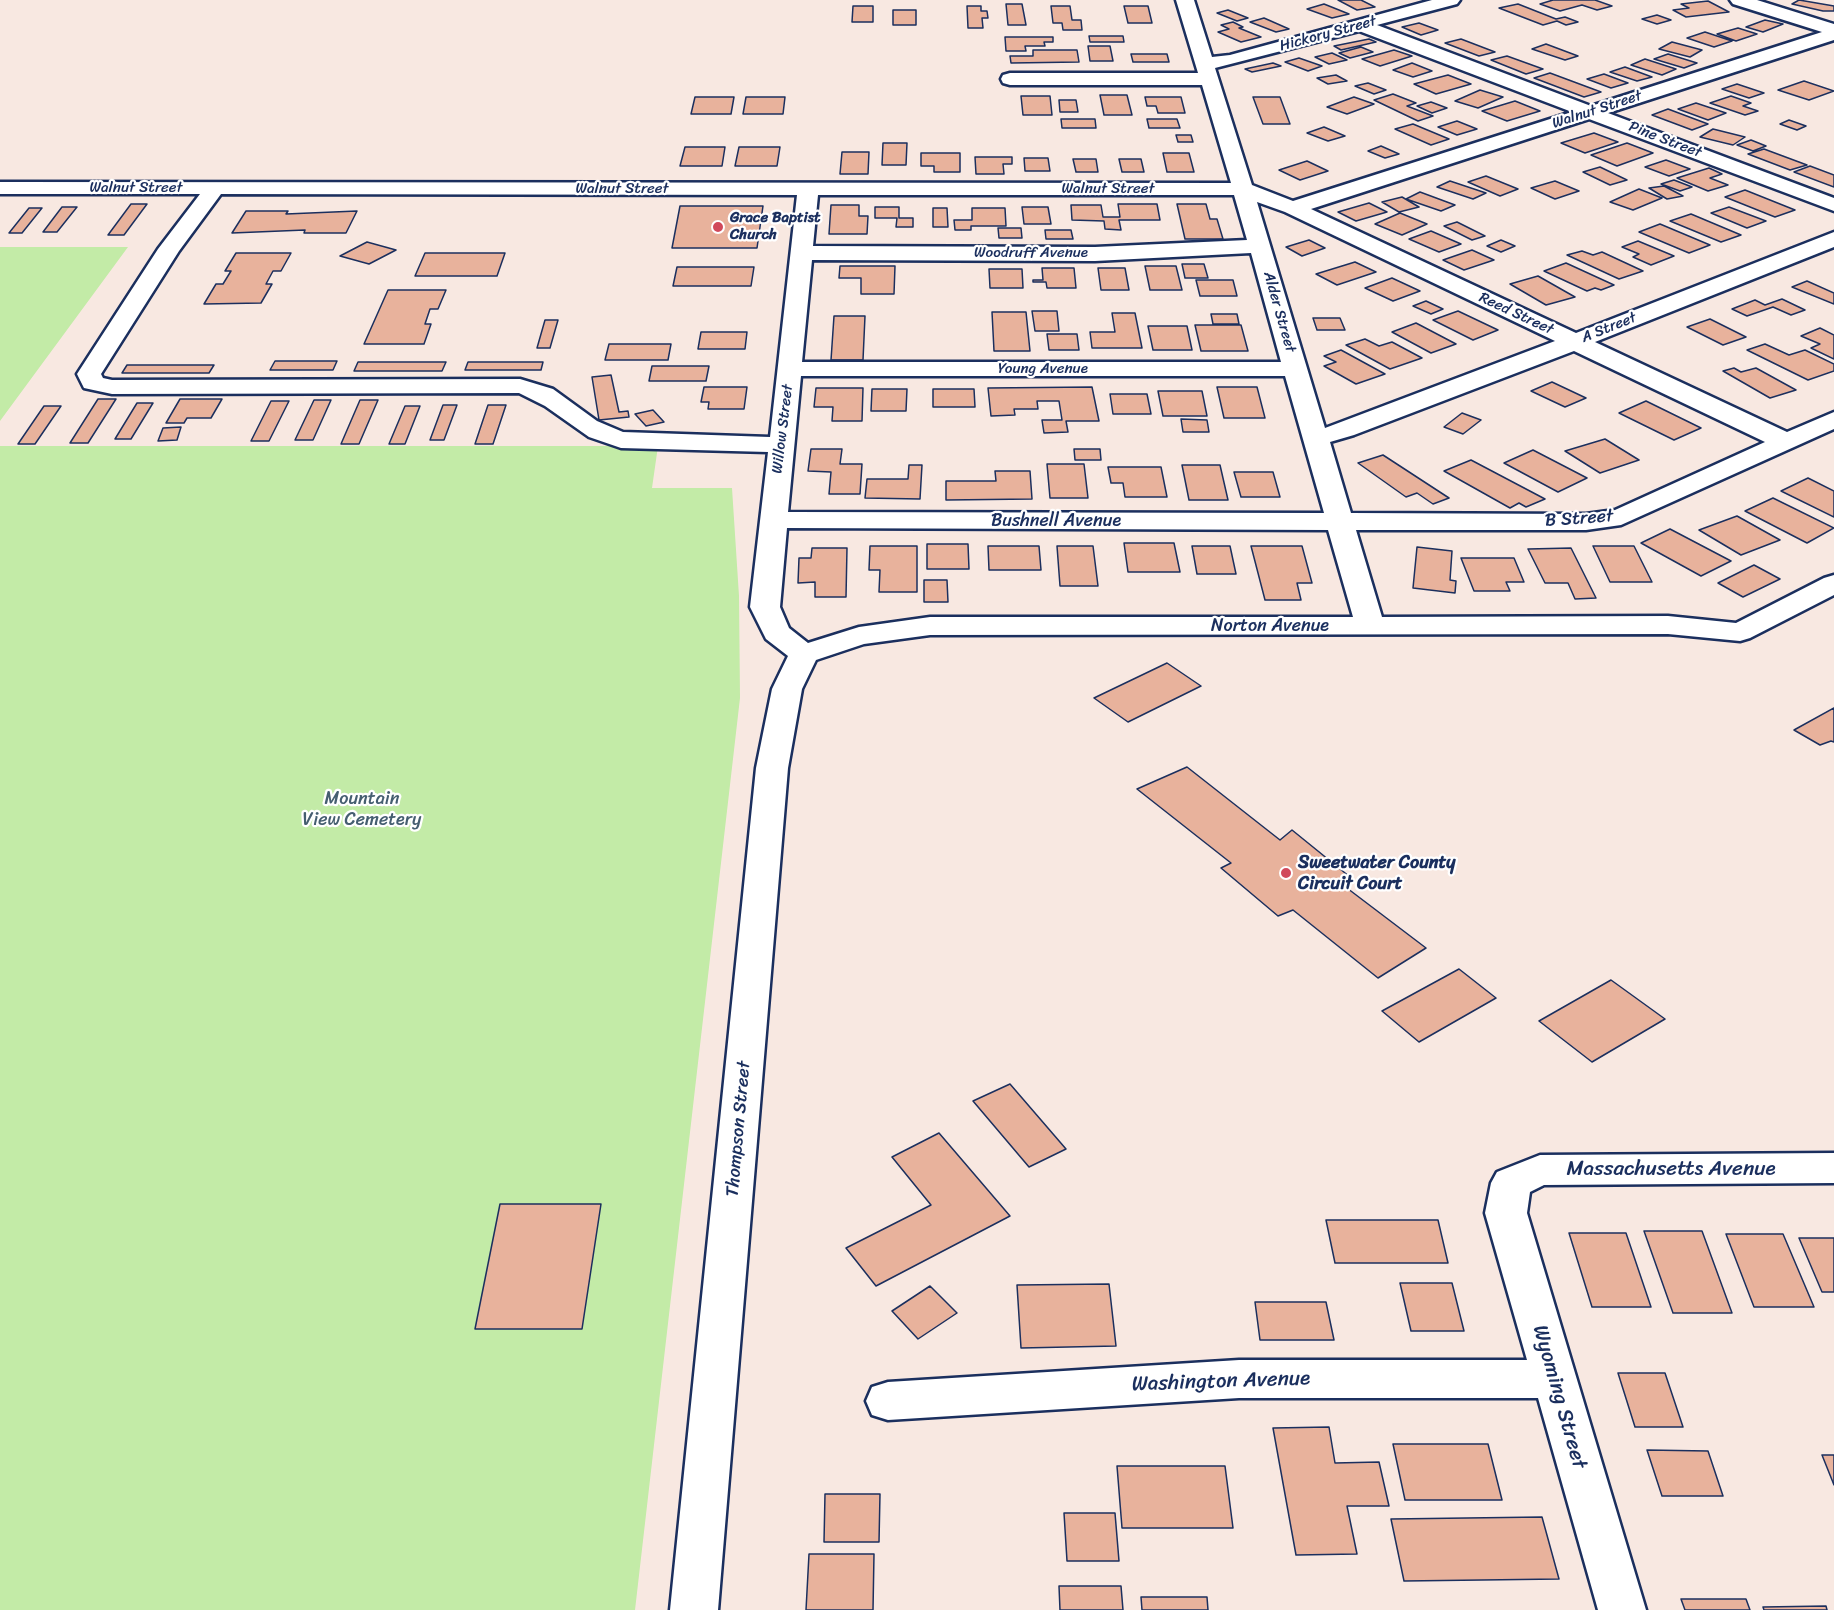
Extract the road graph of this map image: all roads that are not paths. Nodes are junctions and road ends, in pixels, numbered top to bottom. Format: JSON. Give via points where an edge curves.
{"nodes":[{"id":1,"x":1185,"y":0,"type":"edge"},
{"id":2,"x":1451,"y":0,"type":"edge"},
{"id":3,"x":1739,"y":0,"type":"edge"},
{"id":4,"x":1360,"y":25,"type":"junction"},
{"id":5,"x":1834,"y":32,"type":"edge"},
{"id":6,"x":1206,"y":72,"type":"junction"},
{"id":7,"x":1010,"y":79,"type":"dead end"},
{"id":8,"x":1590,"y":112,"type":"junction"},
{"id":9,"x":216,"y":187,"type":"junction"},
{"id":10,"x":0,"y":188,"type":"edge"},
{"id":11,"x":808,"y":189,"type":"junction"},
{"id":12,"x":1243,"y":189,"type":"junction"},
{"id":13,"x":1834,"y":205,"type":"edge"},
{"id":14,"x":1292,"y":208,"type":"junction"},
{"id":15,"x":1834,"y":239,"type":"edge"},
{"id":16,"x":1260,"y":246,"type":"junction"},
{"id":17,"x":802,"y":253,"type":"junction"},
{"id":18,"x":1575,"y":342,"type":"junction"},
{"id":19,"x":790,"y":369,"type":"junction"},
{"id":20,"x":1296,"y":369,"type":"junction"},
{"id":21,"x":1834,"y":420,"type":"edge"},
{"id":22,"x":1316,"y":438,"type":"junction"},
{"id":23,"x":1786,"y":442,"type":"junction"},
{"id":24,"x":781,"y":445,"type":"junction"},
{"id":25,"x":773,"y":520,"type":"junction"},
{"id":26,"x":1340,"y":522,"type":"junction"},
{"id":27,"x":1834,"y":584,"type":"edge"},
{"id":28,"x":1370,"y":625,"type":"junction"},
{"id":29,"x":804,"y":654,"type":"junction"},
{"id":30,"x":1834,"y":1168,"type":"edge"},
{"id":31,"x":1510,"y":1183,"type":"joint"},
{"id":32,"x":1554,"y":1379,"type":"junction"},
{"id":33,"x":888,"y":1401,"type":"dead end"},
{"id":34,"x":694,"y":1610,"type":"edge"},
{"id":35,"x":1622,"y":1610,"type":"edge"}],
"edges":[{"from":1,"to":6,"type":"street","name":"Alder Street"},
{"from":2,"to":4,"type":"street","name":"Hickory Street"},
{"from":3,"to":5,"type":"street"},
{"from":4,"to":6,"type":"street","name":"Hickory Street","via":[[1231,60]]},
{"from":4,"to":8,"type":"street","name":"Pine Street"},
{"from":5,"to":8,"type":"street","name":"Walnut Street"},
{"from":6,"to":7,"type":"street","name":"Hickory Street"},
{"from":6,"to":12,"type":"street","name":"Alder Street"},
{"from":8,"to":13,"type":"street","name":"Pine Street"},
{"from":8,"to":14,"type":"street","name":"Walnut Street"},
{"from":9,"to":10,"type":"street","name":"Walnut Street"},
{"from":9,"to":11,"type":"street","name":"Walnut Street"},
{"from":9,"to":24,"type":"street","via":[[169,249],[95,364],[89,374],[93,383],[112,387],[520,386],[549,396],[597,432],[621,440]]},
{"from":11,"to":12,"type":"street","name":"Walnut Street"},
{"from":11,"to":17,"type":"street","name":"Willow Street"},
{"from":12,"to":14,"type":"street","name":"Reed Street"},
{"from":12,"to":16,"type":"street","name":"Alder Street"},
{"from":14,"to":18,"type":"street","name":"Reed Street"},
{"from":15,"to":18,"type":"street","name":"A Street"},
{"from":16,"to":17,"type":"street","name":"Woodruff Avenue","via":[[1095,254]]},
{"from":16,"to":20,"type":"street","name":"Alder Street"},
{"from":17,"to":19,"type":"street","name":"Willow Street"},
{"from":18,"to":22,"type":"street","name":"A Street"},
{"from":18,"to":23,"type":"street","name":"Reed Street"},
{"from":19,"to":20,"type":"street","name":"Young Avenue"},
{"from":19,"to":24,"type":"street","name":"Willow Street"},
{"from":20,"to":22,"type":"street","name":"Alder Street"},
{"from":21,"to":23,"type":"street","name":"B Street"},
{"from":22,"to":26,"type":"street","name":"Alder Street"},
{"from":23,"to":26,"type":"street","name":"B Street","via":[[1621,517],[1586,522]]},
{"from":24,"to":25,"type":"street","name":"Willow Street"},
{"from":25,"to":26,"type":"street","name":"Bushnell Avenue"},
{"from":25,"to":29,"type":"street","name":"Willow Street","via":[[765,607],[776,633]]},
{"from":26,"to":28,"type":"street","name":"Alder Street"},
{"from":27,"to":28,"type":"street","name":"Norton Avenue","via":[[1740,632],[1668,625]]},
{"from":28,"to":29,"type":"street","name":"Norton Avenue","via":[[930,626],[859,636]]},
{"from":29,"to":34,"type":"street","name":"Thompson Street","via":[[787,689],[772,768]]},
{"from":30,"to":31,"type":"street","name":"Massachusetts Avenue","via":[[1540,1170]]},
{"from":31,"to":32,"type":"street","name":"Wyoming Street","via":[[1506,1213]]},
{"from":32,"to":33,"type":"street","name":"Washington Avenue","via":[[1239,1379]]},
{"from":32,"to":35,"type":"street","name":"Wyoming Street"}]}
